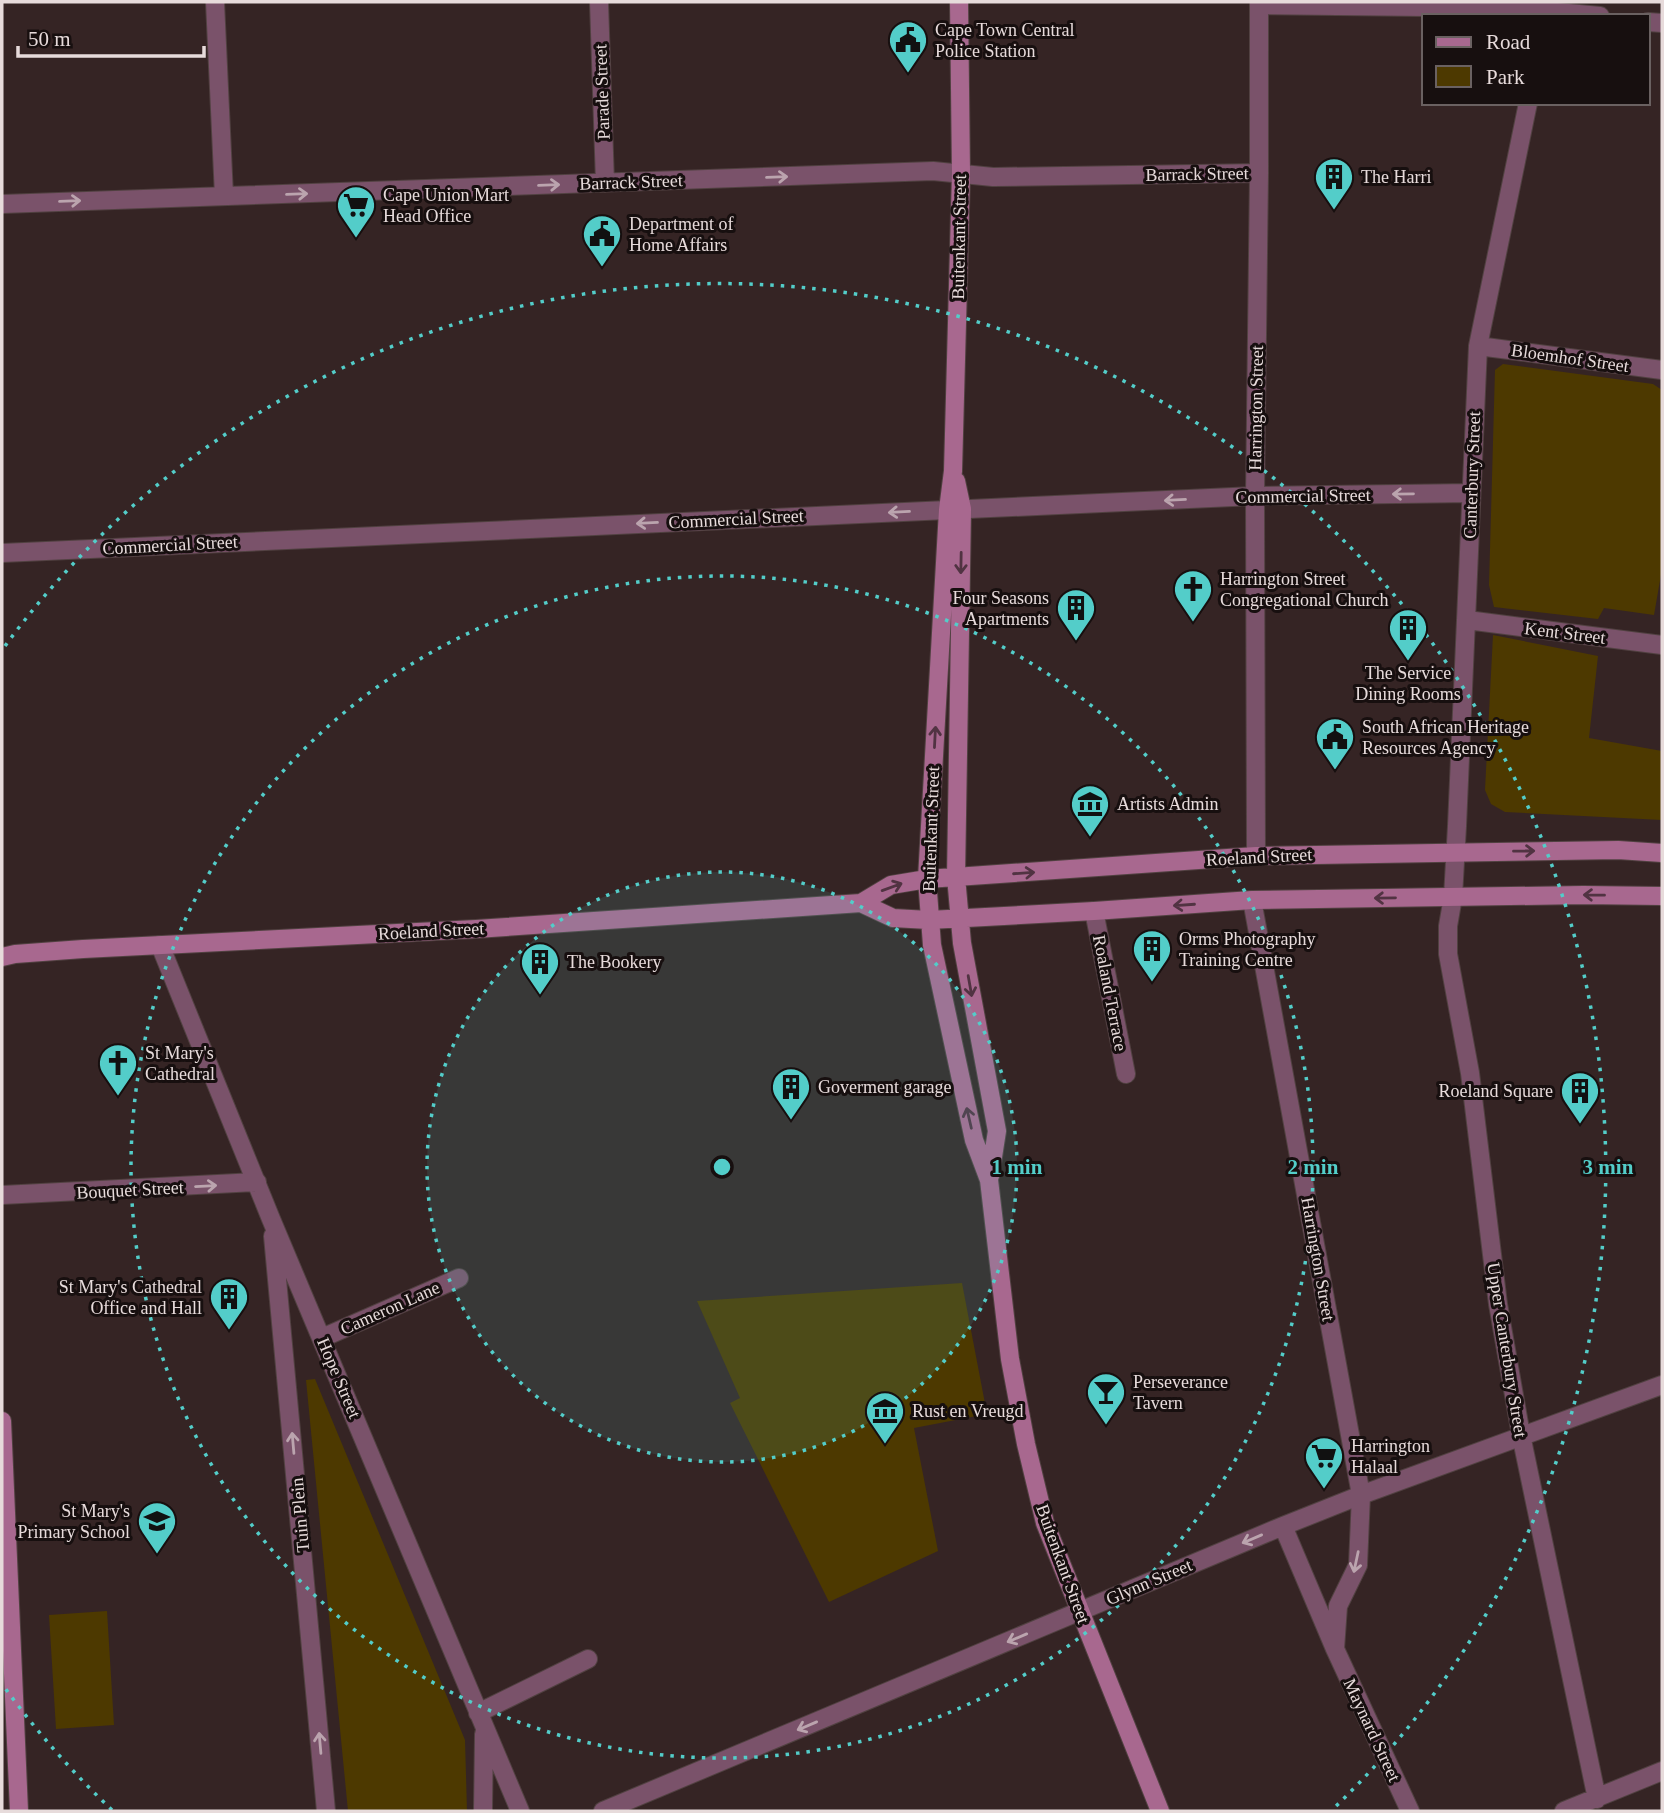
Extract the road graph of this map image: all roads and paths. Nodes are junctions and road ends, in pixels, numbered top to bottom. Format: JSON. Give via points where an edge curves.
{"nodes":[{"id":1,"x":215,"y":2,"type":"edge"},
{"id":2,"x":599,"y":2,"type":"edge"},
{"id":3,"x":959,"y":2,"type":"edge"},
{"id":4,"x":1259,"y":3,"type":"edge"},
{"id":5,"x":1547,"y":9,"type":"edge"},
{"id":6,"x":1585,"y":14,"type":"edge"},
{"id":7,"x":1528,"y":105,"type":"edge"},
{"id":8,"x":1259,"y":173,"type":"junction"},
{"id":9,"x":961,"y":174,"type":"junction"},
{"id":10,"x":605,"y":183,"type":"junction"},
{"id":11,"x":224,"y":196,"type":"junction"},
{"id":12,"x":2,"y":204,"type":"edge"},
{"id":13,"x":1478,"y":346,"type":"junction"},
{"id":14,"x":1662,"y":370,"type":"edge"},
{"id":15,"x":1471,"y":493,"type":"junction"},
{"id":16,"x":1255,"y":496,"type":"junction"},
{"id":17,"x":955,"y":510,"type":"junction"},
{"id":18,"x":2,"y":553,"type":"edge"},
{"id":19,"x":1467,"y":621,"type":"junction"},
{"id":20,"x":1662,"y":645,"type":"edge"},
{"id":21,"x":1456,"y":851,"type":"junction"},
{"id":22,"x":1662,"y":853,"type":"edge"},
{"id":23,"x":1256,"y":856,"type":"junction"},
{"id":24,"x":956,"y":877,"type":"junction"},
{"id":25,"x":927,"y":879,"type":"junction"},
{"id":26,"x":1453,"y":897,"type":"junction"},
{"id":27,"x":1662,"y":897,"type":"edge"},
{"id":28,"x":1252,"y":900,"type":"junction"},
{"id":29,"x":861,"y":903,"type":"junction"},
{"id":30,"x":1094,"y":911,"type":"junction"},
{"id":31,"x":959,"y":919,"type":"junction"},
{"id":32,"x":929,"y":920,"type":"junction"},
{"id":33,"x":160,"y":945,"type":"junction"},
{"id":34,"x":2,"y":957,"type":"edge"},
{"id":35,"x":1126,"y":1074,"type":"dead end"},
{"id":36,"x":989,"y":1180,"type":"junction"},
{"id":37,"x":257,"y":1182,"type":"junction"},
{"id":38,"x":2,"y":1195,"type":"edge"},
{"id":39,"x":271,"y":1219,"type":"junction"},
{"id":40,"x":458,"y":1278,"type":"dead end"},
{"id":41,"x":322,"y":1338,"type":"junction"},
{"id":42,"x":1662,"y":1385,"type":"edge"},
{"id":43,"x":2,"y":1421,"type":"edge"},
{"id":44,"x":1521,"y":1435,"type":"junction"},
{"id":45,"x":1361,"y":1494,"type":"junction"},
{"id":46,"x":1283,"y":1526,"type":"junction"},
{"id":47,"x":1080,"y":1612,"type":"junction"},
{"id":48,"x":1335,"y":1648,"type":"junction"},
{"id":49,"x":588,"y":1659,"type":"dead end"},
{"id":50,"x":481,"y":1721,"type":"junction"},
{"id":51,"x":1662,"y":1771,"type":"edge"},
{"id":52,"x":1587,"y":1805,"type":"edge"},
{"id":53,"x":19,"y":1811,"type":"edge"},
{"id":54,"x":326,"y":1811,"type":"edge"},
{"id":55,"x":483,"y":1811,"type":"edge"},
{"id":56,"x":520,"y":1811,"type":"edge"},
{"id":57,"x":603,"y":1811,"type":"edge"},
{"id":58,"x":1160,"y":1811,"type":"edge"},
{"id":59,"x":1410,"y":1811,"type":"edge"},
{"id":60,"x":1564,"y":1811,"type":"edge"}],
"edges":[{"from":1,"to":11,"type":"street"},
{"from":2,"to":10,"type":"street","name":"Parade Street"},
{"from":3,"to":9,"type":"main road","name":"Buitenkant Street"},
{"from":4,"to":5,"type":"street"},
{"from":4,"to":8,"type":"street","name":"Harrington Street"},
{"from":5,"to":6,"type":"street"},
{"from":7,"to":13,"type":"street","name":"Canterbury Street"},
{"from":8,"to":9,"type":"street","name":"Barrack Street"},
{"from":8,"to":16,"type":"street","name":"Harrington Street"},
{"from":10,"to":9,"type":"street","name":"Barrack Street","one_way":true,"via":[[933,171]]},
{"from":9,"to":17,"type":"main road","name":"Buitenkant Street"},
{"from":11,"to":10,"type":"street","name":"Barrack Street","one_way":true},
{"from":12,"to":11,"type":"street","name":"Barrack Street","one_way":true},
{"from":13,"to":14,"type":"street","name":"Bloemhof Street"},
{"from":13,"to":15,"type":"street","name":"Canterbury Street"},
{"from":15,"to":16,"type":"street","name":"Commercial Street","one_way":true},
{"from":15,"to":19,"type":"street","name":"Canterbury Street"},
{"from":16,"to":17,"type":"street","name":"Commercial Street","one_way":true},
{"from":16,"to":23,"type":"street","name":"Harrington Street"},
{"from":17,"to":18,"type":"street","name":"Commercial Street","one_way":true},
{"from":17,"to":24,"type":"main road","name":"Buitenkant Street","one_way":true},
{"from":25,"to":17,"type":"main road","name":"Buitenkant Street","one_way":true},
{"from":19,"to":20,"type":"street","name":"Kent Street"},
{"from":19,"to":21,"type":"street","name":"Canterbury Street"},
{"from":21,"to":22,"type":"main road","name":"Roeland Street","one_way":true},
{"from":21,"to":23,"type":"main road","name":"Roeland Street"},
{"from":21,"to":26,"type":"street","name":"Upper Canterbury Street"},
{"from":24,"to":23,"type":"main road","name":"Roeland Street","one_way":true},
{"from":24,"to":25,"type":"main road","name":"Roeland Street"},
{"from":24,"to":31,"type":"main road","name":"Buitenkant Street"},
{"from":29,"to":25,"type":"main road","name":"Roeland Street","one_way":true,"via":[[891,885]]},
{"from":25,"to":32,"type":"main road","name":"Buitenkant Street"},
{"from":27,"to":26,"type":"main road","name":"Roeland Street","one_way":true},
{"from":26,"to":28,"type":"main road","name":"Roeland Street","one_way":true},
{"from":26,"to":44,"type":"street","name":"Upper Canterbury Street","via":[[1448,954],[1471,1073],[1497,1304]]},
{"from":28,"to":30,"type":"main road","name":"Roeland Street","one_way":true},
{"from":28,"to":45,"type":"street","name":"Harrington Street"},
{"from":29,"to":32,"type":"main road","name":"Roeland Street","via":[[893,918]]},
{"from":29,"to":33,"type":"main road","name":"Roeland Street"},
{"from":30,"to":31,"type":"main road","name":"Roeland Street"},
{"from":30,"to":35,"type":"street","name":"Roaland Terrace"},
{"from":31,"to":32,"type":"main road","name":"Roeland Street"},
{"from":31,"to":36,"type":"main road","name":"Buitenkant Street","one_way":true,"via":[[997,1131]]},
{"from":36,"to":32,"type":"main road","name":"Buitenkant Street","one_way":true,"via":[[974,1140],[957,1067]]},
{"from":33,"to":34,"type":"main road","name":"Roeland Street"},
{"from":33,"to":37,"type":"street","name":"Hope Street"},
{"from":36,"to":47,"type":"main road","name":"Buitenkant Street","via":[[1010,1359],[1026,1444],[1045,1523]]},
{"from":38,"to":37,"type":"street","name":"Bouquet Street","one_way":true},
{"from":37,"to":39,"type":"street","name":"Hope Street"},
{"from":39,"to":41,"type":"street","name":"Hope Street"},
{"from":54,"to":39,"type":"street","name":"Tuin Plein","one_way":true},
{"from":40,"to":41,"type":"street","name":"Cameron Lane"},
{"from":41,"to":50,"type":"street","name":"Hope Street"},
{"from":42,"to":44,"type":"street","name":"Glynn Street"},
{"from":43,"to":53,"type":"main road"},
{"from":44,"to":45,"type":"street","name":"Glynn Street"},
{"from":44,"to":52,"type":"street","name":"Upper Canterbury Street"},
{"from":45,"to":46,"type":"street","name":"Glynn Street"},
{"from":45,"to":48,"type":"street","name":"Maynard Street","one_way":true,"via":[[1358,1565],[1338,1606]]},
{"from":46,"to":47,"type":"street","name":"Glynn Street","one_way":true},
{"from":46,"to":48,"type":"street","name":"Maynard Street"},
{"from":47,"to":57,"type":"street","name":"Glynn Street","one_way":true},
{"from":47,"to":58,"type":"main road","name":"Buitenkant Street"},
{"from":48,"to":59,"type":"street","name":"Maynard Street"},
{"from":49,"to":50,"type":"street"},
{"from":50,"to":55,"type":"street"},
{"from":50,"to":56,"type":"street","name":"Hope Street"},
{"from":51,"to":52,"type":"street"},
{"from":52,"to":60,"type":"street"}]}
